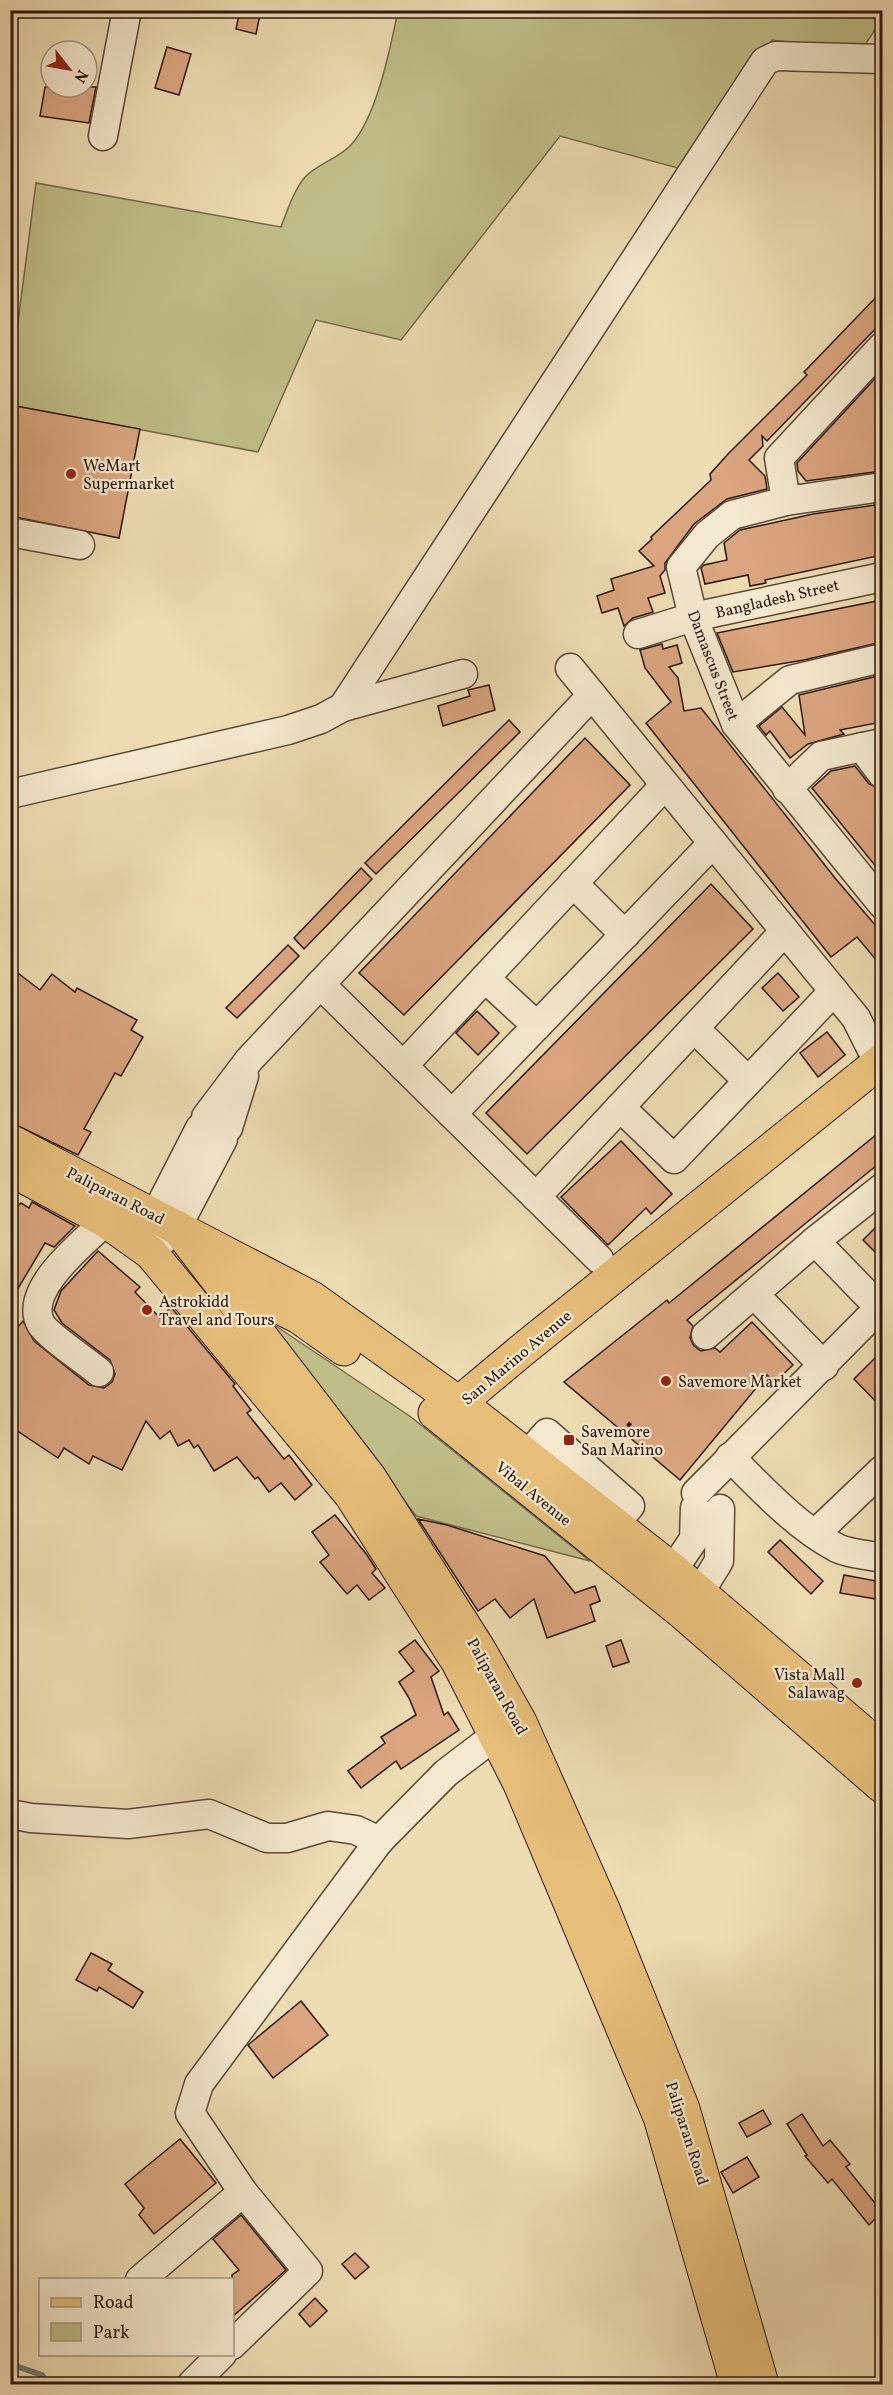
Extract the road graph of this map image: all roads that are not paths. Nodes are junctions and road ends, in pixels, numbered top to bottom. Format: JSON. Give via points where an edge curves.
{"nodes":[{"id":1,"x":127,"y":10,"type":"edge"},
{"id":2,"x":882,"y":59,"type":"edge"},
{"id":3,"x":103,"y":136,"type":"dead end"},
{"id":4,"x":882,"y":347,"type":"edge"},
{"id":5,"x":882,"y":487,"type":"edge"},
{"id":6,"x":786,"y":501,"type":"junction"},
{"id":7,"x":10,"y":532,"type":"edge"},
{"id":8,"x":80,"y":546,"type":"dead end"},
{"id":9,"x":882,"y":577,"type":"edge"},
{"id":10,"x":693,"y":617,"type":"junction"},
{"id":11,"x":638,"y":634,"type":"dead end"},
{"id":12,"x":882,"y":658,"type":"edge"},
{"id":13,"x":570,"y":668,"type":"dead end"},
{"id":14,"x":463,"y":674,"type":"dead end"},
{"id":15,"x":592,"y":694,"type":"junction"},
{"id":16,"x":343,"y":707,"type":"junction"},
{"id":17,"x":736,"y":724,"type":"junction"},
{"id":18,"x":872,"y":745,"type":"edge"},
{"id":19,"x":882,"y":774,"type":"edge"},
{"id":20,"x":665,"y":785,"type":"junction"},
{"id":21,"x":787,"y":789,"type":"junction"},
{"id":22,"x":10,"y":794,"type":"edge"},
{"id":23,"x":713,"y":843,"type":"junction"},
{"id":24,"x":573,"y":883,"type":"junction"},
{"id":25,"x":882,"y":904,"type":"edge"},
{"id":26,"x":785,"y":931,"type":"junction"},
{"id":27,"x":625,"y":935,"type":"junction"},
{"id":28,"x":485,"y":978,"type":"junction"},
{"id":29,"x":320,"y":984,"type":"junction"},
{"id":30,"x":834,"y":991,"type":"junction"},
{"id":31,"x":537,"y":1026,"type":"junction"},
{"id":32,"x":694,"y":1029,"type":"junction"},
{"id":33,"x":879,"y":1061,"type":"edge"},
{"id":34,"x":403,"y":1066,"type":"junction"},
{"id":35,"x":748,"y":1080,"type":"junction"},
{"id":36,"x":620,"y":1107,"type":"junction"},
{"id":37,"x":453,"y":1114,"type":"junction"},
{"id":38,"x":10,"y":1141,"type":"edge"},
{"id":39,"x":10,"y":1169,"type":"edge"},
{"id":40,"x":882,"y":1188,"type":"edge"},
{"id":41,"x":536,"y":1197,"type":"junction"},
{"id":42,"x":106,"y":1221,"type":"junction"},
{"id":43,"x":166,"y":1221,"type":"junction"},
{"id":44,"x":815,"y":1241,"type":"junction"},
{"id":45,"x":151,"y":1253,"type":"junction"},
{"id":46,"x":599,"y":1259,"type":"dead end"},
{"id":47,"x":210,"y":1273,"type":"junction"},
{"id":48,"x":754,"y":1294,"type":"junction"},
{"id":49,"x":881,"y":1307,"type":"edge"},
{"id":50,"x":706,"y":1335,"type":"dead end"},
{"id":51,"x":824,"y":1366,"type":"junction"},
{"id":52,"x":99,"y":1372,"type":"dead end"},
{"id":53,"x":459,"y":1413,"type":"junction"},
{"id":54,"x":730,"y":1457,"type":"junction"},
{"id":55,"x":882,"y":1470,"type":"edge"},
{"id":56,"x":708,"y":1501,"type":"junction"},
{"id":57,"x":815,"y":1534,"type":"junction"},
{"id":58,"x":882,"y":1558,"type":"edge"},
{"id":59,"x":658,"y":1569,"type":"junction"},
{"id":60,"x":700,"y":1592,"type":"junction"},
{"id":61,"x":496,"y":1735,"type":"junction"},
{"id":62,"x":882,"y":1749,"type":"edge"},
{"id":63,"x":882,"y":1786,"type":"edge"},
{"id":64,"x":10,"y":1814,"type":"edge"},
{"id":65,"x":379,"y":1841,"type":"junction"},
{"id":66,"x":243,"y":2192,"type":"junction"},
{"id":67,"x":142,"y":2278,"type":"edge"},
{"id":68,"x":234,"y":2343,"type":"edge"},
{"id":69,"x":221,"y":2356,"type":"edge"},
{"id":70,"x":192,"y":2385,"type":"edge"},
{"id":71,"x":737,"y":2385,"type":"edge"},
{"id":72,"x":762,"y":2385,"type":"edge"}],
"edges":[{"from":1,"to":3,"type":"street"},
{"from":2,"to":16,"type":"street","via":[[776,56],[765,61]]},
{"from":4,"to":6,"type":"street","via":[[779,458]]},
{"from":5,"to":6,"type":"street","name":"Damascus Street"},
{"from":6,"to":10,"type":"street","name":"Damascus Street","via":[[732,515],[707,535],[681,567]]},
{"from":7,"to":8,"type":"street"},
{"from":9,"to":10,"type":"street","name":"Bangladesh Street"},
{"from":10,"to":11,"type":"street","name":"Bangladesh Street"},
{"from":10,"to":17,"type":"street","name":"Damascus Street"},
{"from":12,"to":17,"type":"street","via":[[790,680]]},
{"from":13,"to":15,"type":"street"},
{"from":14,"to":16,"type":"street"},
{"from":15,"to":20,"type":"street"},
{"from":15,"to":29,"type":"street"},
{"from":16,"to":22,"type":"street","via":[[288,730]]},
{"from":17,"to":21,"type":"street","name":"Damascus Street"},
{"from":18,"to":19,"type":"street"},
{"from":18,"to":21,"type":"street","via":[[820,756]]},
{"from":20,"to":23,"type":"street"},
{"from":20,"to":24,"type":"street"},
{"from":21,"to":25,"type":"street","name":"Damascus Street"},
{"from":23,"to":26,"type":"street"},
{"from":23,"to":27,"type":"street"},
{"from":24,"to":27,"type":"street"},
{"from":24,"to":28,"type":"street"},
{"from":26,"to":30,"type":"street"},
{"from":26,"to":32,"type":"street"},
{"from":27,"to":31,"type":"street"},
{"from":28,"to":31,"type":"street"},
{"from":28,"to":34,"type":"street"},
{"from":29,"to":34,"type":"street"},
{"from":29,"to":43,"type":"street","via":[[249,1060]]},
{"from":30,"to":33,"type":"street","via":[[856,1018]]},
{"from":30,"to":35,"type":"street"},
{"from":31,"to":37,"type":"street"},
{"from":32,"to":35,"type":"street"},
{"from":32,"to":36,"type":"street"},
{"from":33,"to":53,"type":"main road","name":"San Marino Avenue"},
{"from":34,"to":37,"type":"street"},
{"from":35,"to":36,"type":"street","via":[[674,1159]]},
{"from":36,"to":41,"type":"street"},
{"from":37,"to":41,"type":"street"},
{"from":38,"to":43,"type":"main road","name":"Paliparan Road"},
{"from":39,"to":42,"type":"main road","name":"Paliparan Road"},
{"from":40,"to":44,"type":"street"},
{"from":41,"to":46,"type":"street"},
{"from":42,"to":45,"type":"main road","name":"Paliparan Road"},
{"from":42,"to":52,"type":"street","via":[[59,1267],[44,1288],[37,1314],[42,1326]]},
{"from":43,"to":45,"type":"street"},
{"from":43,"to":47,"type":"main road","name":"Paliparan Road"},
{"from":43,"to":53,"type":"main road","name":"Vibal Avenue","via":[[312,1298]]},
{"from":44,"to":48,"type":"street"},
{"from":44,"to":49,"type":"street"},
{"from":45,"to":47,"type":"main road","name":"Vibal Avenue"},
{"from":45,"to":61,"type":"main road","name":"Paliparan Road","via":[[351,1495],[458,1662]]},
{"from":47,"to":53,"type":"main road","name":"Vibal Avenue","via":[[299,1317]]},
{"from":47,"to":72,"type":"main road","name":"Paliparan Road","via":[[370,1478],[480,1651],[520,1722],[598,1899],[683,2109]]},
{"from":48,"to":50,"type":"street"},
{"from":48,"to":51,"type":"street"},
{"from":49,"to":51,"type":"street"},
{"from":51,"to":54,"type":"street"},
{"from":53,"to":59,"type":"main road","name":"Vibal Avenue"},
{"from":53,"to":59,"type":"main road","name":"Vibal Avenue","via":[[527,1456],[615,1523]]},
{"from":54,"to":56,"type":"street"},
{"from":54,"to":57,"type":"street"},
{"from":55,"to":57,"type":"street"},
{"from":56,"to":59,"type":"street","via":[[694,1539]]},
{"from":56,"to":60,"type":"street","via":[[719,1561]]},
{"from":57,"to":58,"type":"street","via":[[839,1549]]},
{"from":59,"to":60,"type":"main road","name":"Vibal Avenue"},
{"from":59,"to":63,"type":"main road","name":"Vibal Avenue"},
{"from":60,"to":62,"type":"main road","name":"Vibal Avenue"},
{"from":61,"to":65,"type":"street","via":[[446,1773]]},
{"from":61,"to":71,"type":"main road","name":"Paliparan Road","via":[[660,2117]]},
{"from":64,"to":65,"type":"street","via":[[128,1824],[208,1814],[267,1838],[286,1838],[328,1826],[356,1830]]},
{"from":65,"to":66,"type":"street","via":[[199,2084],[190,2113]]},
{"from":66,"to":67,"type":"street"},
{"from":66,"to":68,"type":"street","via":[[308,2271]]},
{"from":69,"to":70,"type":"street"}]}
